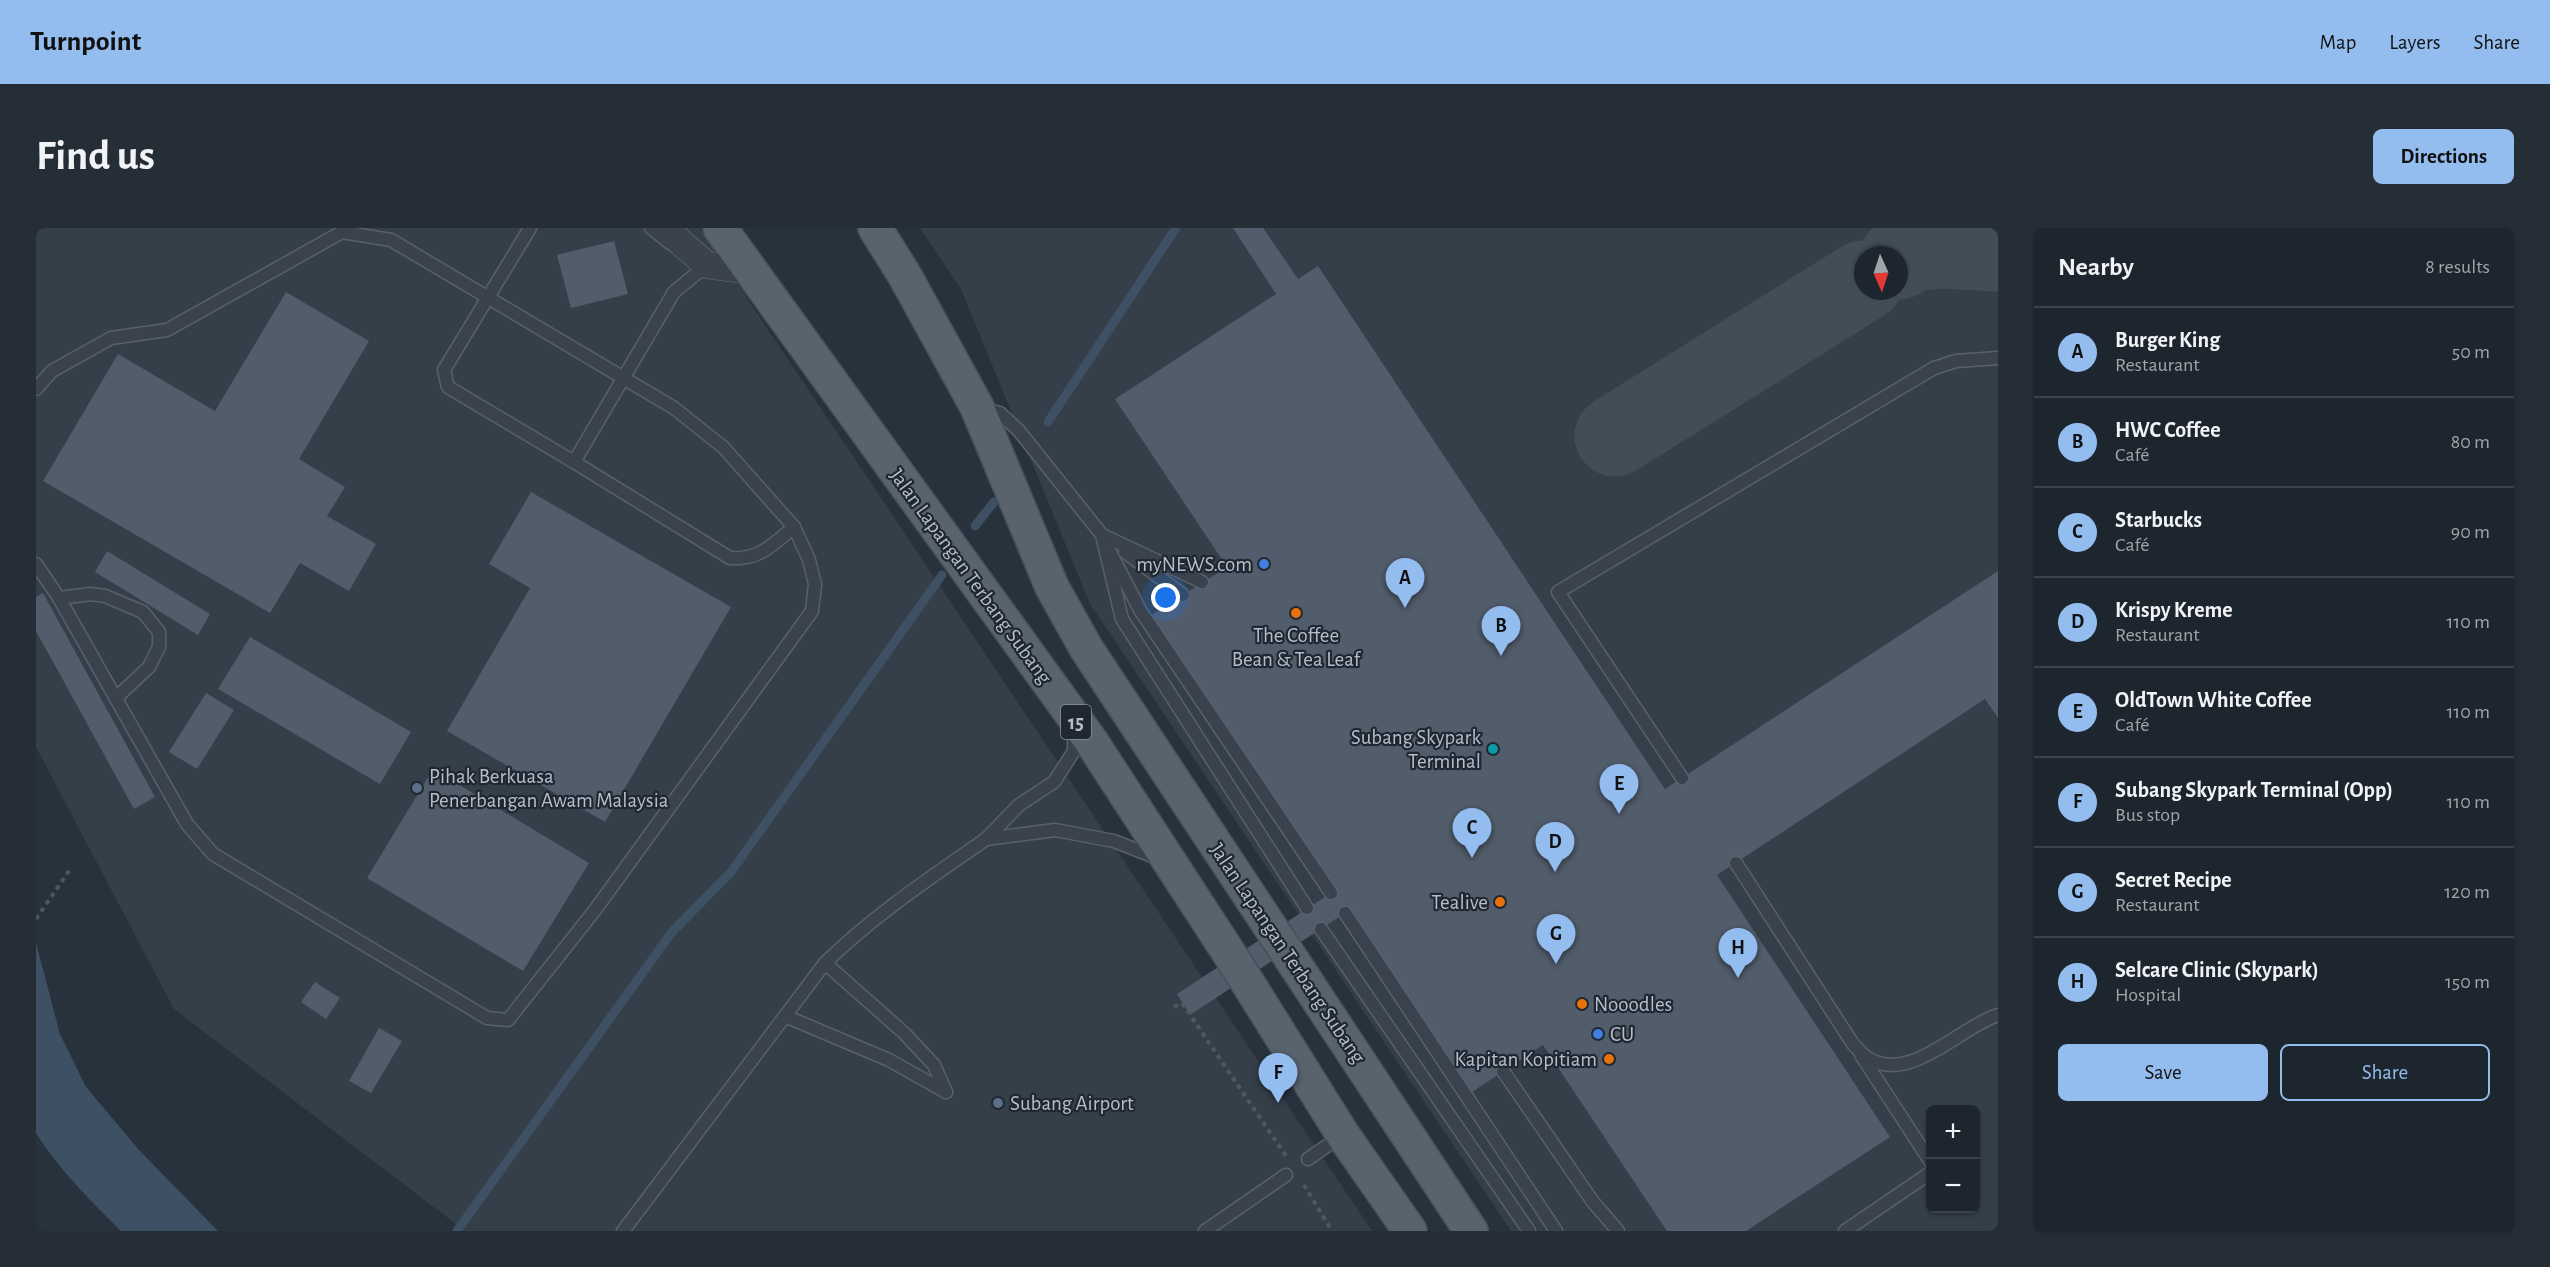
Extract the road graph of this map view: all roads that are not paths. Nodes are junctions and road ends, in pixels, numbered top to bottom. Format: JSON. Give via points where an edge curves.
{"nodes":[{"id":1,"x":530,"y":228,"type":"edge"},
{"id":2,"x":651,"y":228,"type":"edge"},
{"id":3,"x":669,"y":228,"type":"edge"},
{"id":4,"x":720,"y":228,"type":"edge"},
{"id":5,"x":875,"y":228,"type":"edge"},
{"id":6,"x":702,"y":269,"type":"junction"},
{"id":7,"x":751,"y":271,"type":"junction"},
{"id":8,"x":488,"y":297,"type":"junction"},
{"id":9,"x":1998,"y":358,"type":"edge"},
{"id":10,"x":625,"y":378,"type":"junction"},
{"id":11,"x":36,"y":389,"type":"edge"},
{"id":12,"x":977,"y":407,"type":"junction"},
{"id":13,"x":574,"y":462,"type":"junction"},
{"id":14,"x":794,"y":527,"type":"junction"},
{"id":15,"x":1102,"y":535,"type":"junction"},
{"id":16,"x":36,"y":564,"type":"edge"},
{"id":17,"x":1202,"y":582,"type":"dead end"},
{"id":18,"x":1183,"y":595,"type":"dead end"},
{"id":19,"x":59,"y":598,"type":"junction"},
{"id":20,"x":116,"y":698,"type":"junction"},
{"id":21,"x":1074,"y":718,"type":"junction"},
{"id":22,"x":1682,"y":778,"type":"dead end"},
{"id":23,"x":986,"y":839,"type":"junction"},
{"id":24,"x":1169,"y":862,"type":"junction"},
{"id":25,"x":1736,"y":862,"type":"dead end"},
{"id":26,"x":1331,"y":893,"type":"dead end"},
{"id":27,"x":1307,"y":908,"type":"dead end"},
{"id":28,"x":1345,"y":913,"type":"dead end"},
{"id":29,"x":1321,"y":929,"type":"dead end"},
{"id":30,"x":825,"y":963,"type":"junction"},
{"id":31,"x":1998,"y":1015,"type":"edge"},
{"id":32,"x":785,"y":1016,"type":"junction"},
{"id":33,"x":1853,"y":1044,"type":"junction"},
{"id":34,"x":1503,"y":1071,"type":"dead end"},
{"id":35,"x":1343,"y":1135,"type":"junction"},
{"id":36,"x":1308,"y":1159,"type":"dead end"},
{"id":37,"x":1929,"y":1159,"type":"edge"},
{"id":38,"x":1286,"y":1175,"type":"dead end"},
{"id":39,"x":1926,"y":1176,"type":"edge"},
{"id":40,"x":622,"y":1231,"type":"edge"},
{"id":41,"x":1206,"y":1231,"type":"edge"},
{"id":42,"x":1410,"y":1231,"type":"edge"},
{"id":43,"x":1472,"y":1231,"type":"edge"},
{"id":44,"x":1529,"y":1231,"type":"edge"},
{"id":45,"x":1556,"y":1231,"type":"edge"},
{"id":46,"x":1618,"y":1231,"type":"edge"},
{"id":47,"x":1845,"y":1231,"type":"edge"}],
"edges":[{"from":1,"to":8,"type":"lane"},
{"from":2,"to":6,"type":"lane"},
{"from":3,"to":6,"type":"street"},
{"from":4,"to":7,"type":"main road","name":"Jalan Lapangan Terbang Subang","number":"15"},
{"from":5,"to":12,"type":"main road","name":"Jalan Lapangan Terbang Subang","number":"15"},
{"from":6,"to":7,"type":"street"},
{"from":6,"to":10,"type":"lane","via":[[674,292]]},
{"from":7,"to":21,"type":"main road","name":"Jalan Lapangan Terbang Subang","number":"15"},
{"from":8,"to":10,"type":"lane"},
{"from":8,"to":11,"type":"lane","via":[[391,240],[342,232],[166,330],[111,338],[52,371]]},
{"from":8,"to":13,"type":"lane","via":[[444,370],[448,387]]},
{"from":9,"to":22,"type":"lane","via":[[1934,368],[1558,592]]},
{"from":10,"to":13,"type":"lane"},
{"from":10,"to":14,"type":"lane","via":[[674,408],[723,447]]},
{"from":12,"to":15,"type":"lane","via":[[1000,413],[1019,432]]},
{"from":12,"to":43,"type":"main road","name":"Jalan Lapangan Terbang Subang","number":"15","via":[[1052,587],[1086,648]]},
{"from":13,"to":14,"type":"lane","via":[[730,558],[745,559],[763,553]]},
{"from":14,"to":20,"type":"lane","via":[[813,576],[812,611],[595,910],[508,1020],[487,1018],[213,854],[187,824]]},
{"from":15,"to":17,"type":"lane"},
{"from":15,"to":18,"type":"lane"},
{"from":15,"to":26,"type":"lane","via":[[1140,610]]},
{"from":15,"to":27,"type":"lane","via":[[1122,619]]},
{"from":16,"to":19,"type":"lane"},
{"from":19,"to":20,"type":"lane"},
{"from":19,"to":20,"type":"lane","via":[[105,596],[143,612],[159,632],[159,647],[149,667]]},
{"from":21,"to":23,"type":"lane","via":[[1074,751],[1054,782],[1019,805]]},
{"from":21,"to":24,"type":"main road","name":"Jalan Lapangan Terbang Subang","number":"15"},
{"from":23,"to":24,"type":"lane","via":[[1055,831],[1114,841]]},
{"from":23,"to":30,"type":"lane","via":[[899,899]]},
{"from":24,"to":35,"type":"main road","name":"Jalan Lapangan Terbang Subang","number":"15"},
{"from":25,"to":33,"type":"lane"},
{"from":28,"to":45,"type":"lane"},
{"from":29,"to":44,"type":"lane"},
{"from":30,"to":32,"type":"lane"},
{"from":30,"to":32,"type":"lane","via":[[904,1033],[934,1065],[946,1092],[889,1060]]},
{"from":31,"to":33,"type":"lane","via":[[1913,1062],[1882,1064],[1866,1057]]},
{"from":32,"to":40,"type":"lane"},
{"from":33,"to":37,"type":"lane"},
{"from":34,"to":46,"type":"lane","via":[[1593,1202]]},
{"from":35,"to":36,"type":"lane"},
{"from":35,"to":42,"type":"main road","name":"Jalan Lapangan Terbang Subang","number":"15"},
{"from":38,"to":41,"type":"lane"},
{"from":39,"to":47,"type":"lane"}]}
